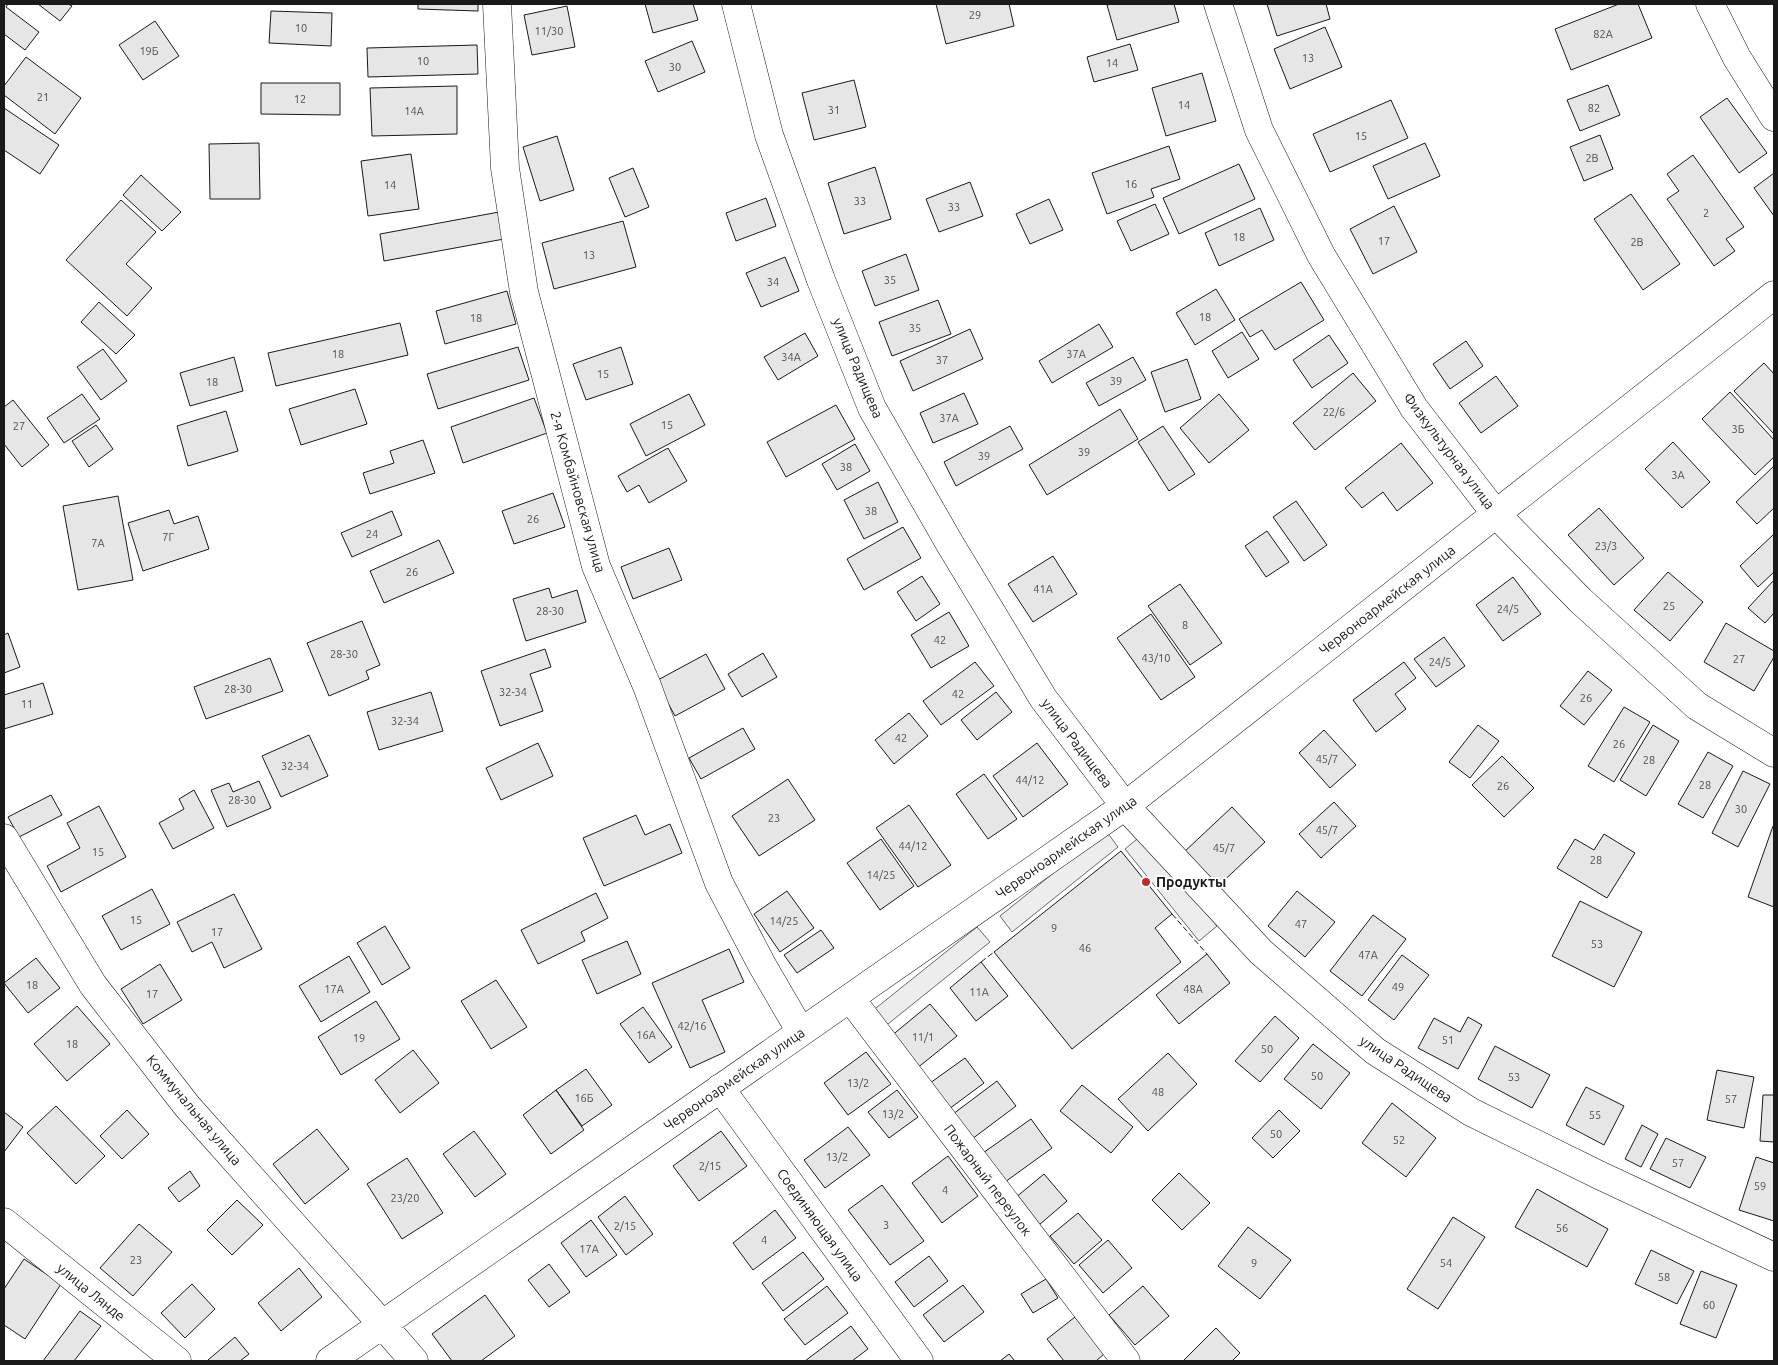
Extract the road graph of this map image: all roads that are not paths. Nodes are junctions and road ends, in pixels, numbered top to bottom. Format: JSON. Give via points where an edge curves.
{"nodes":[{"id":1,"x":497,"y":4,"type":"edge"},
{"id":2,"x":736,"y":4,"type":"edge"},
{"id":3,"x":1218,"y":4,"type":"edge"},
{"id":4,"x":1710,"y":4,"type":"edge"},
{"id":5,"x":1774,"y":118,"type":"edge"},
{"id":6,"x":1774,"y":296,"type":"edge"},
{"id":7,"x":1496,"y":514,"type":"junction"},
{"id":8,"x":1774,"y":753,"type":"edge"},
{"id":9,"x":1125,"y":806,"type":"junction"},
{"id":10,"x":4,"y":838,"type":"edge"},
{"id":11,"x":850,"y":998,"type":"junction"},
{"id":12,"x":801,"y":1032,"type":"junction"},
{"id":13,"x":720,"y":1088,"type":"junction"},
{"id":14,"x":4,"y":1222,"type":"edge"},
{"id":15,"x":1774,"y":1257,"type":"edge"},
{"id":16,"x":382,"y":1324,"type":"junction"},
{"id":17,"x":177,"y":1361,"type":"edge"},
{"id":18,"x":330,"y":1361,"type":"edge"},
{"id":19,"x":414,"y":1361,"type":"edge"},
{"id":20,"x":920,"y":1361,"type":"edge"},
{"id":21,"x":1126,"y":1361,"type":"edge"}],
"edges":[{"from":1,"to":12,"type":"street","name":"2-я Комбайновская улица","via":[[505,168],[524,292],[596,566],[647,686],[719,883]]},
{"from":2,"to":9,"type":"street","name":"улица Радищева","via":[[769,134],[821,280],[872,408],[1043,698]]},
{"from":3,"to":7,"type":"street","name":"Физкультурная улица","via":[[1259,130],[1321,255],[1414,408]]},
{"from":4,"to":5,"type":"street","via":[[1737,58]]},
{"from":6,"to":7,"type":"street","name":"Червоноармейская улица"},
{"from":7,"to":8,"type":"street","name":"Физкультурная улица","via":[[1582,601],[1697,706]]},
{"from":7,"to":9,"type":"street","name":"Червоноармейская улица"},
{"from":9,"to":11,"type":"street","name":"Червоноармейская улица"},
{"from":9,"to":15,"type":"street","name":"улица Радищева","via":[[1261,952],[1374,1051],[1471,1112]]},
{"from":10,"to":16,"type":"street","name":"Коммунальная улица","via":[[93,984],[170,1083]]},
{"from":11,"to":12,"type":"street","name":"Червоноармейская улица"},
{"from":11,"to":21,"type":"street","name":"Пожарный переулок"},
{"from":12,"to":13,"type":"street","name":"Червоноармейская улица"},
{"from":13,"to":16,"type":"street","name":"Червоноармейская улица"},
{"from":13,"to":20,"type":"street","name":"Соединяющая улица"},
{"from":14,"to":17,"type":"street","name":"улица Лянде"},
{"from":16,"to":18,"type":"street","name":"Червоноармейская улица"},
{"from":16,"to":19,"type":"street","name":"Коммунальная улица"}]}
